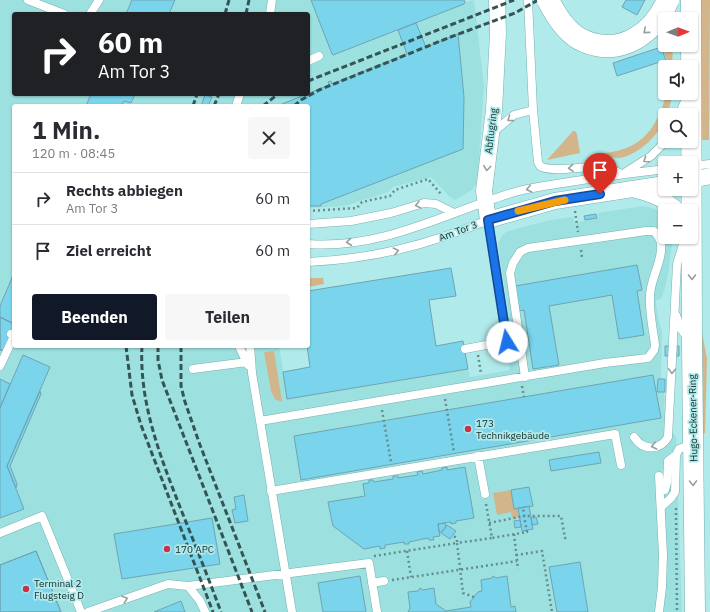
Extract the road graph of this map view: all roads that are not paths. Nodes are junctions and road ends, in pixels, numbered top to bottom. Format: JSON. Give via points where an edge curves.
{"nodes":[{"id":1,"x":28,"y":0,"type":"edge"},
{"id":2,"x":99,"y":0,"type":"edge"},
{"id":3,"x":272,"y":0,"type":"edge"},
{"id":4,"x":485,"y":0,"type":"edge"},
{"id":5,"x":497,"y":0,"type":"edge"},
{"id":6,"x":528,"y":0,"type":"edge"},
{"id":7,"x":548,"y":0,"type":"edge"},
{"id":8,"x":668,"y":0,"type":"edge"},
{"id":9,"x":691,"y":0,"type":"edge"},
{"id":10,"x":59,"y":12,"type":"edge"},
{"id":11,"x":91,"y":12,"type":"edge"},
{"id":12,"x":270,"y":12,"type":"edge"},
{"id":13,"x":691,"y":12,"type":"edge"},
{"id":14,"x":319,"y":56,"type":"dead end"},
{"id":15,"x":310,"y":60,"type":"edge"},
{"id":16,"x":496,"y":61,"type":"junction"},
{"id":17,"x":691,"y":100,"type":"edge"},
{"id":18,"x":532,"y":110,"type":"junction"},
{"id":19,"x":491,"y":134,"type":"junction"},
{"id":20,"x":659,"y":148,"type":"edge"},
{"id":21,"x":697,"y":156,"type":"edge"},
{"id":22,"x":658,"y":170,"type":"edge"},
{"id":23,"x":623,"y":174,"type":"junction"},
{"id":24,"x":658,"y":185,"type":"edge"},
{"id":25,"x":630,"y":189,"type":"junction"},
{"id":26,"x":485,"y":201,"type":"junction"},
{"id":27,"x":670,"y":204,"type":"edge"},
{"id":28,"x":454,"y":214,"type":"junction"},
{"id":29,"x":488,"y":220,"type":"junction"},
{"id":30,"x":310,"y":224,"type":"edge"},
{"id":31,"x":310,"y":244,"type":"edge"},
{"id":32,"x":683,"y":244,"type":"edge"},
{"id":33,"x":691,"y":244,"type":"edge"},
{"id":34,"x":310,"y":262,"type":"edge"},
{"id":35,"x":675,"y":313,"type":"junction"},
{"id":36,"x":12,"y":340,"type":"edge"},
{"id":37,"x":692,"y":344,"type":"junction"},
{"id":38,"x":240,"y":348,"type":"edge"},
{"id":39,"x":250,"y":348,"type":"edge"},
{"id":40,"x":465,"y":349,"type":"dead end"},
{"id":41,"x":246,"y":362,"type":"junction"},
{"id":42,"x":0,"y":366,"type":"edge"},
{"id":43,"x":193,"y":369,"type":"dead end"},
{"id":44,"x":252,"y":373,"type":"junction"},
{"id":45,"x":525,"y":376,"type":"junction"},
{"id":46,"x":260,"y":421,"type":"junction"},
{"id":47,"x":634,"y":437,"type":"dead end"},
{"id":48,"x":693,"y":444,"type":"junction"},
{"id":49,"x":676,"y":455,"type":"junction"},
{"id":50,"x":478,"y":456,"type":"junction"},
{"id":51,"x":621,"y":465,"type":"dead end"},
{"id":52,"x":659,"y":476,"type":"dead end"},
{"id":53,"x":271,"y":491,"type":"junction"},
{"id":54,"x":660,"y":492,"type":"junction"},
{"id":55,"x":485,"y":494,"type":"road end"},
{"id":56,"x":661,"y":507,"type":"junction"},
{"id":57,"x":0,"y":533,"type":"edge"},
{"id":58,"x":285,"y":574,"type":"junction"},
{"id":59,"x":384,"y":581,"type":"road end"},
{"id":60,"x":372,"y":583,"type":"junction"},
{"id":61,"x":188,"y":586,"type":"junction"},
{"id":62,"x":81,"y":612,"type":"edge"},
{"id":63,"x":88,"y":612,"type":"edge"},
{"id":64,"x":205,"y":612,"type":"edge"},
{"id":65,"x":292,"y":612,"type":"edge"},
{"id":66,"x":377,"y":612,"type":"edge"},
{"id":67,"x":659,"y":612,"type":"edge"},
{"id":68,"x":695,"y":612,"type":"edge"}],
"edges":[{"from":1,"to":10,"type":"lane"},
{"from":2,"to":11,"type":"lane"},
{"from":3,"to":12,"type":"lane"},
{"from":4,"to":16,"type":"street","name":"Abflugring"},
{"from":5,"to":16,"type":"street","name":"Abflugring"},
{"from":6,"to":18,"type":"lane"},
{"from":8,"to":7,"type":"highway","one_way":true,"bridge":true,"via":[[660,16],[646,32],[632,41],[614,46],[583,41],[561,22]]},
{"from":9,"to":13,"type":"street","name":"Hugo-Eckener-Ring"},
{"from":14,"to":15,"type":"lane"},
{"from":16,"to":19,"type":"street","name":"Abflugring"},
{"from":17,"to":21,"type":"street","name":"Hugo-Eckener-Ring"},
{"from":18,"to":19,"type":"lane","one_way":true,"via":[[514,115]]},
{"from":23,"to":18,"type":"lane","one_way":true,"via":[[609,168],[548,170],[540,166]]},
{"from":19,"to":26,"type":"street","name":"Abflugring","one_way":true},
{"from":20,"to":23,"type":"lane","one_way":true,"via":[[652,156]]},
{"from":22,"to":23,"type":"lane","name":"Am Tor 3"},
{"from":23,"to":26,"type":"lane","name":"Am Tor 3","one_way":true,"via":[[517,191]]},
{"from":24,"to":25,"type":"street"},
{"from":25,"to":27,"type":"street","via":[[652,194]]},
{"from":25,"to":29,"type":"street","name":"Am Tor 3","via":[[555,201]]},
{"from":26,"to":28,"type":"lane","name":"Am Tor 3"},
{"from":26,"to":29,"type":"street"},
{"from":28,"to":30,"type":"lane","one_way":true,"via":[[436,204],[424,203],[390,213]]},
{"from":28,"to":31,"type":"lane","name":"Am Tor 3","one_way":true,"via":[[401,232],[366,240]]},
{"from":34,"to":29,"type":"lane","name":"Am Tor 3","one_way":true,"via":[[410,248]]},
{"from":29,"to":40,"type":"lane","via":[[507,342]]},
{"from":32,"to":35,"type":"lane","via":[[678,264]]},
{"from":33,"to":37,"type":"street","name":"Hugo-Eckener-Ring","one_way":true},
{"from":35,"to":37,"type":"lane","via":[[681,329]]},
{"from":35,"to":47,"type":"lane","one_way":true,"via":[[668,437],[665,443],[654,448],[640,444]]},
{"from":36,"to":42,"type":"lane"},
{"from":37,"to":48,"type":"street","name":"Hugo-Eckener-Ring"},
{"from":38,"to":41,"type":"lane"},
{"from":39,"to":44,"type":"lane"},
{"from":41,"to":43,"type":"lane"},
{"from":41,"to":44,"type":"lane"},
{"from":44,"to":46,"type":"lane"},
{"from":45,"to":45,"type":"lane","via":[[510,273],[520,252],[528,248],[572,241],[654,231],[661,244],[650,287],[655,345],[651,355],[648,358]]},
{"from":45,"to":46,"type":"lane"},
{"from":46,"to":53,"type":"lane"},
{"from":48,"to":49,"type":"lane","via":[[679,449]]},
{"from":48,"to":68,"type":"street","name":"Hugo-Eckener-Ring","one_way":true},
{"from":49,"to":54,"type":"lane","via":[[668,461],[667,483],[665,490]]},
{"from":49,"to":56,"type":"lane","via":[[675,492]]},
{"from":50,"to":51,"type":"lane","via":[[615,434]]},
{"from":50,"to":53,"type":"lane"},
{"from":50,"to":55,"type":"lane"},
{"from":52,"to":54,"type":"lane"},
{"from":53,"to":58,"type":"lane"},
{"from":54,"to":56,"type":"lane"},
{"from":56,"to":67,"type":"lane","via":[[662,587]]},
{"from":57,"to":62,"type":"lane","via":[[42,516]]},
{"from":58,"to":60,"type":"lane","via":[[369,563]]},
{"from":58,"to":61,"type":"lane"},
{"from":58,"to":65,"type":"lane"},
{"from":59,"to":60,"type":"lane"},
{"from":60,"to":66,"type":"lane"},
{"from":63,"to":61,"type":"lane","one_way":true,"via":[[168,584]]},
{"from":61,"to":64,"type":"lane"}]}
